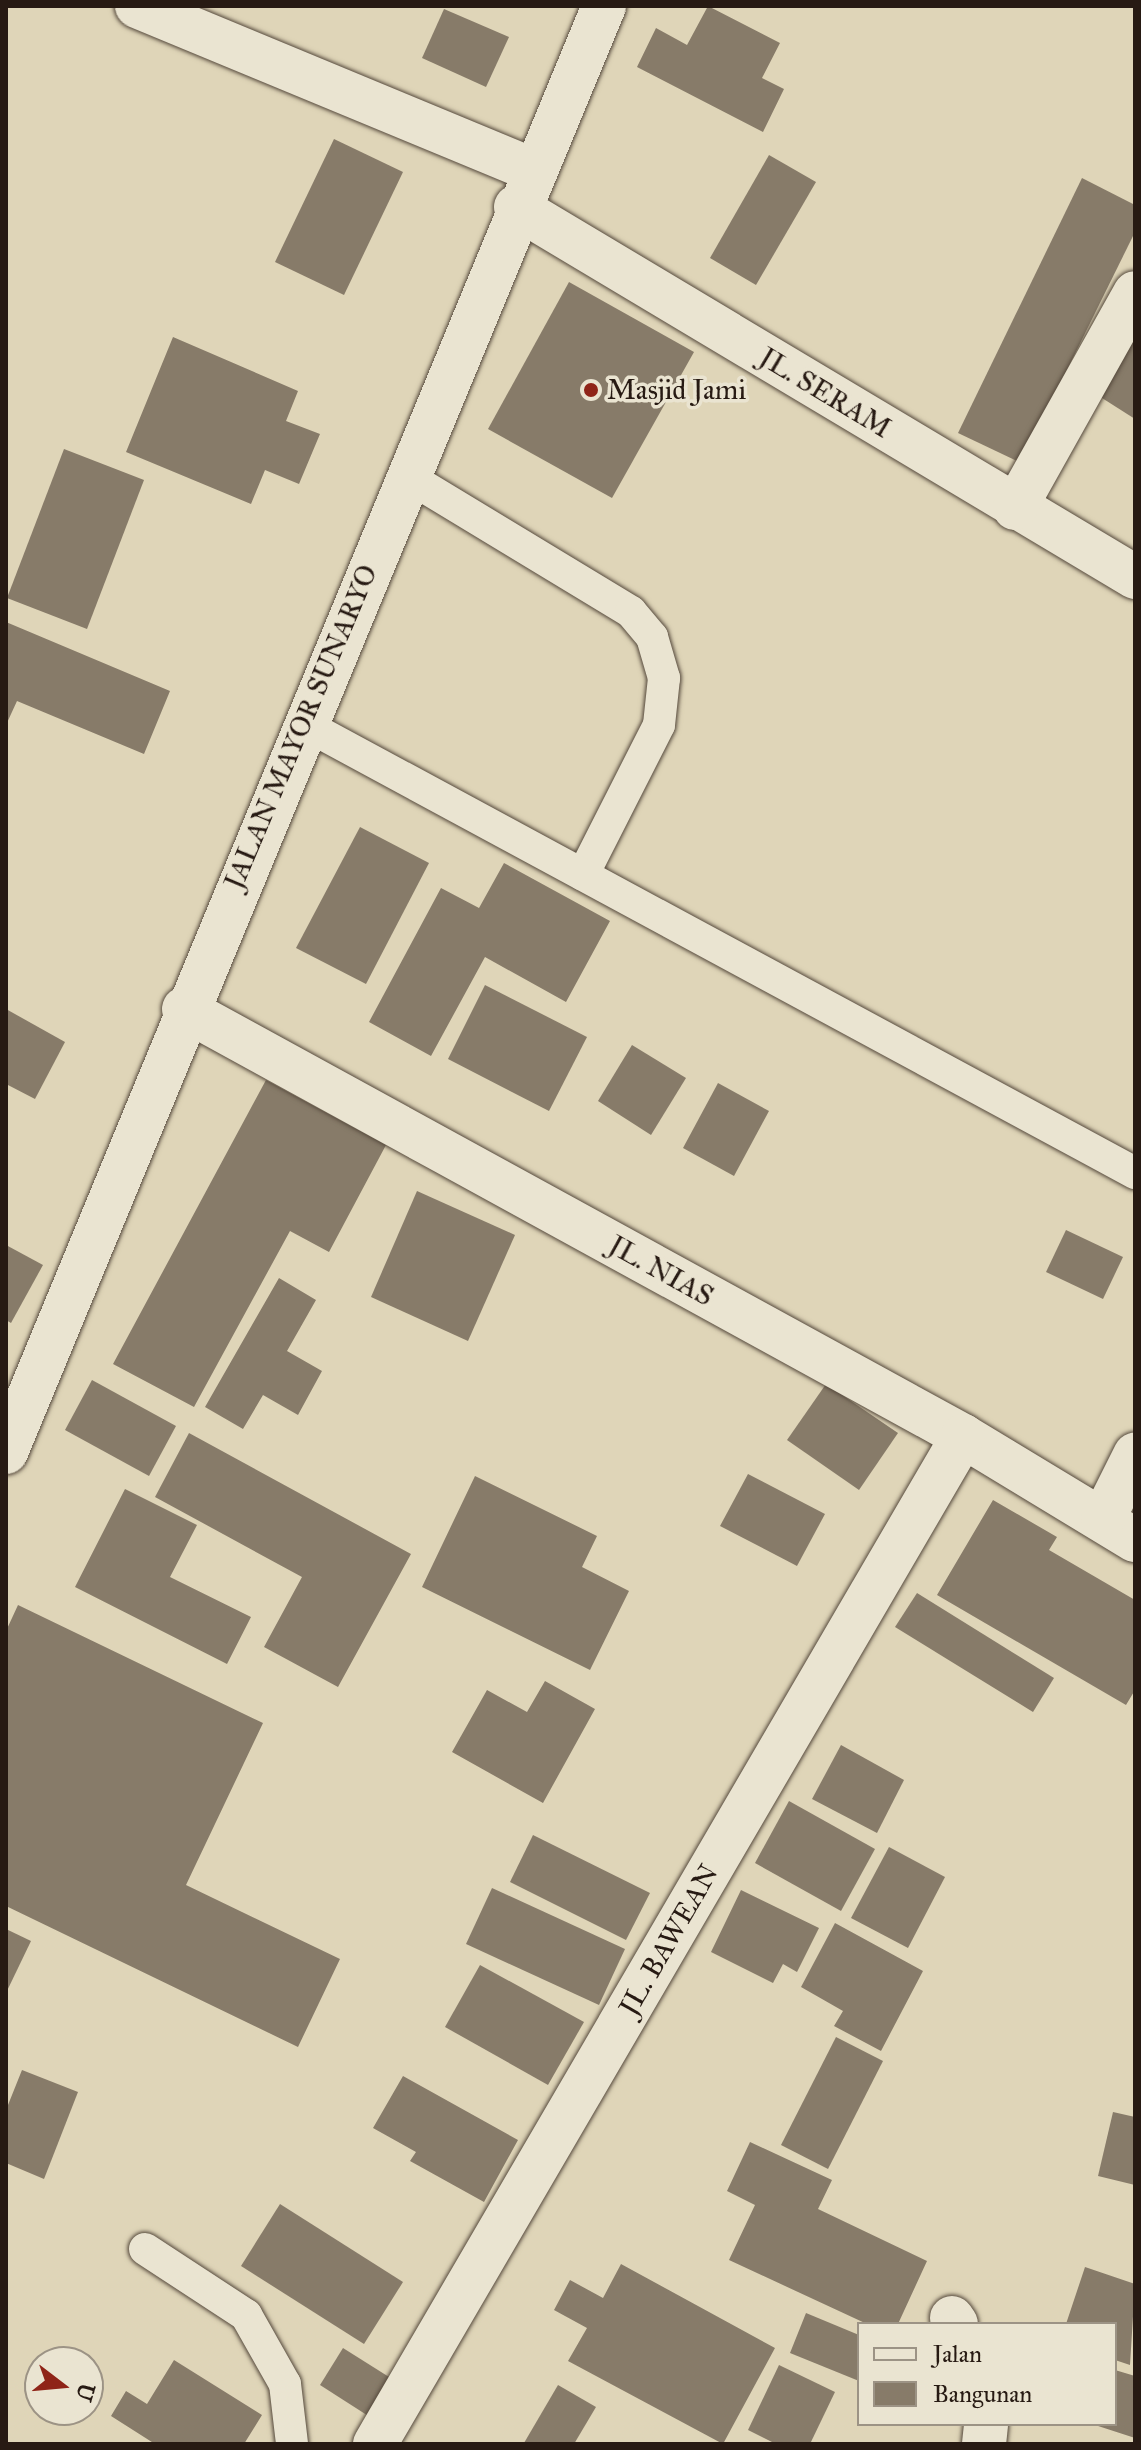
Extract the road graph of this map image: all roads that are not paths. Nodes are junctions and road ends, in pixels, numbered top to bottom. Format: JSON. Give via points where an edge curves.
{"nodes":[{"id":1,"x":137,"y":6,"type":"edge"},
{"id":2,"x":604,"y":6,"type":"edge"},
{"id":3,"x":524,"y":189,"type":"junction"},
{"id":4,"x":1135,"y":293,"type":"edge"},
{"id":5,"x":405,"y":475,"type":"junction"},
{"id":6,"x":1015,"y":508,"type":"junction"},
{"id":7,"x":1135,"y":577,"type":"edge"},
{"id":8,"x":302,"y":723,"type":"junction"},
{"id":9,"x":583,"y":875,"type":"junction"},
{"id":10,"x":184,"y":1009,"type":"junction"},
{"id":11,"x":1135,"y":1173,"type":"edge"},
{"id":12,"x":963,"y":1436,"type":"junction"},
{"id":13,"x":6,"y":1452,"type":"edge"},
{"id":14,"x":1135,"y":1455,"type":"edge"},
{"id":15,"x":1119,"y":1529,"type":"edge"},
{"id":16,"x":145,"y":2249,"type":"dead end"},
{"id":17,"x":292,"y":2444,"type":"edge"},
{"id":18,"x":375,"y":2444,"type":"edge"}],
"edges":[{"from":1,"to":3,"type":"street","name":"JL. SERAM"},
{"from":2,"to":3,"type":"street","name":"JALAN MAYOR SUNARYO"},
{"from":3,"to":5,"type":"street","name":"JALAN MAYOR SUNARYO"},
{"from":3,"to":6,"type":"street","name":"JL. SERAM"},
{"from":4,"to":6,"type":"street"},
{"from":5,"to":8,"type":"street","name":"JALAN MAYOR SUNARYO"},
{"from":5,"to":9,"type":"lane","via":[[631,612],[652,637],[664,678],[659,725]]},
{"from":6,"to":7,"type":"street","name":"JL. SERAM"},
{"from":8,"to":9,"type":"lane"},
{"from":8,"to":10,"type":"street","name":"JALAN MAYOR SUNARYO"},
{"from":9,"to":11,"type":"lane"},
{"from":10,"to":12,"type":"street","name":"JL. NIAS"},
{"from":10,"to":13,"type":"street","name":"JALAN MAYOR SUNARYO"},
{"from":12,"to":15,"type":"street","name":"JL. NIAS"},
{"from":12,"to":18,"type":"street","name":"JL. BAWEAN"},
{"from":14,"to":15,"type":"street"},
{"from":16,"to":17,"type":"lane","via":[[246,2315],[285,2384]]}]}
